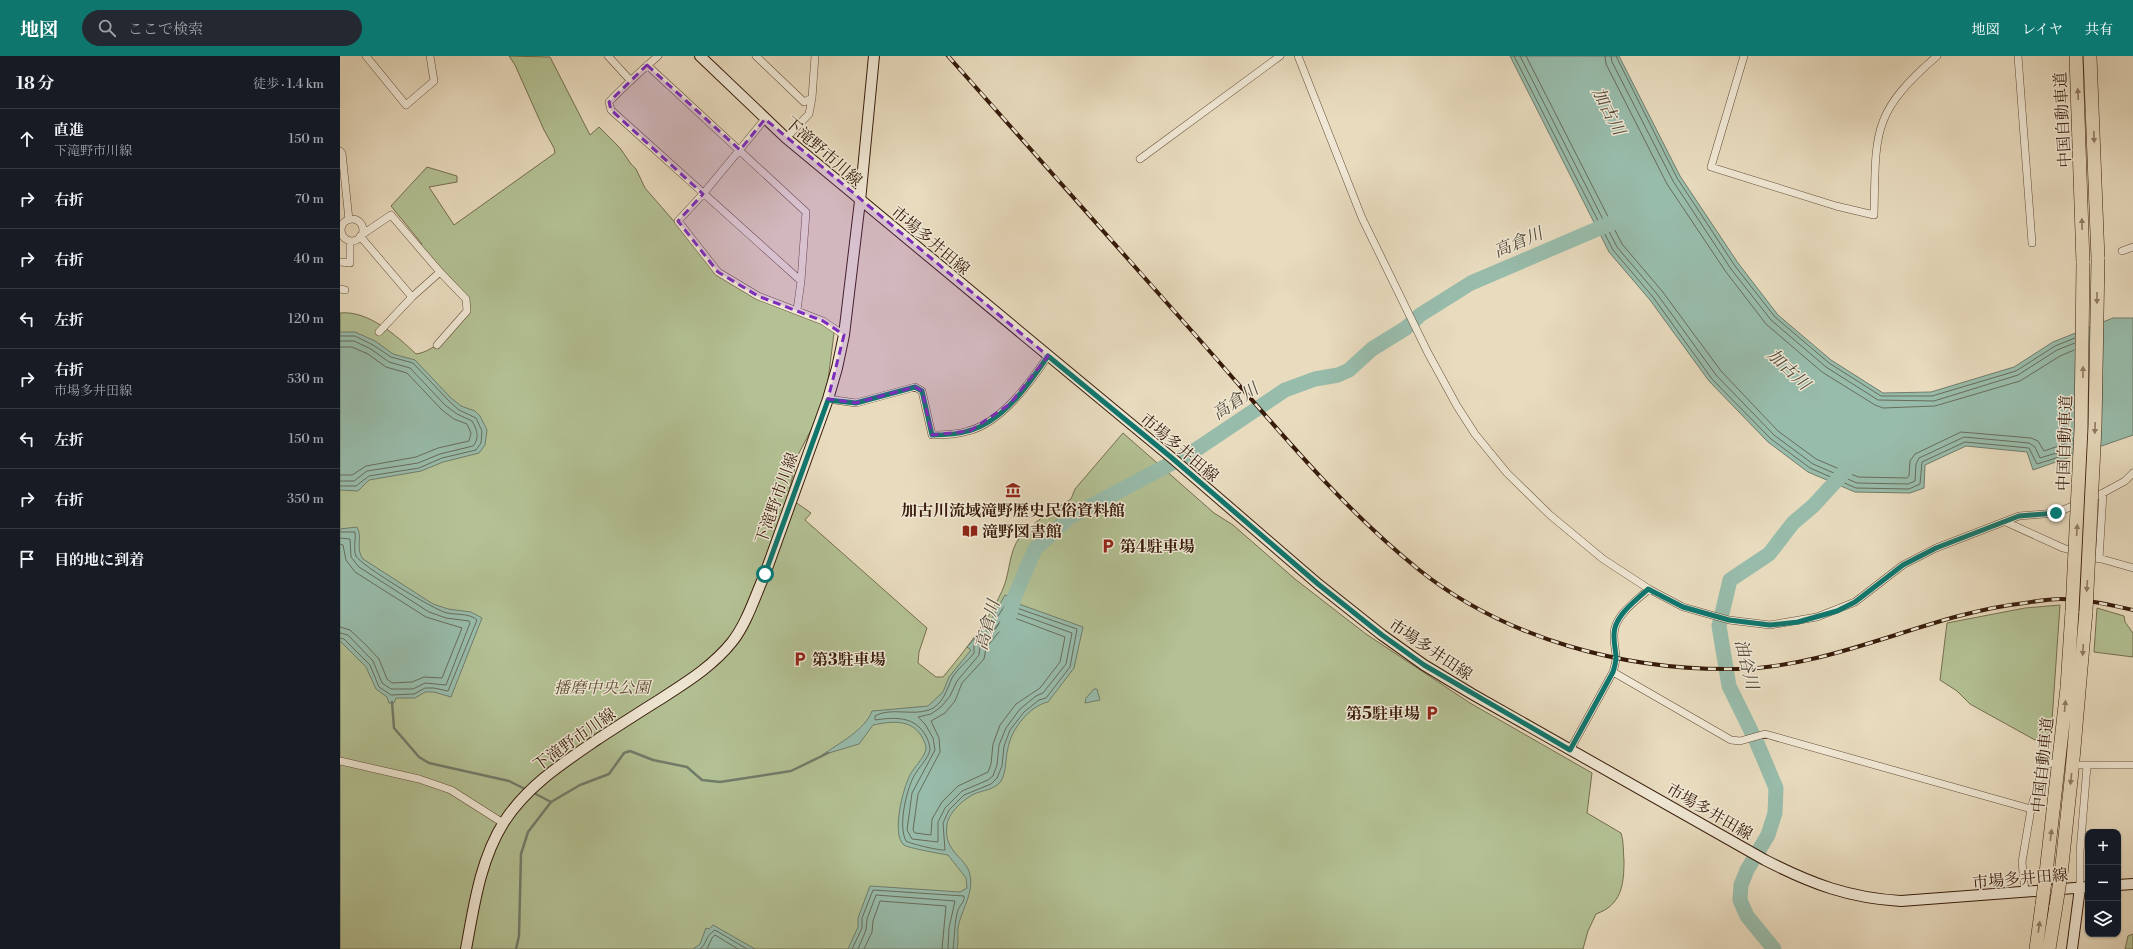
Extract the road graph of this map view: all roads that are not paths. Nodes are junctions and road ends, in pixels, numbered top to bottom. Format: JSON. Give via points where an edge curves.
{"nodes":[{"id":1,"x":366,"y":56,"type":"edge"},
{"id":2,"x":430,"y":56,"type":"edge"},
{"id":3,"x":608,"y":56,"type":"edge"},
{"id":4,"x":658,"y":56,"type":"edge"},
{"id":5,"x":700,"y":56,"type":"edge"},
{"id":6,"x":756,"y":56,"type":"edge"},
{"id":7,"x":815,"y":56,"type":"edge"},
{"id":8,"x":874,"y":56,"type":"edge"},
{"id":9,"x":1280,"y":56,"type":"edge"},
{"id":10,"x":1298,"y":56,"type":"edge"},
{"id":11,"x":1744,"y":56,"type":"edge"},
{"id":12,"x":1937,"y":56,"type":"edge"},
{"id":13,"x":2018,"y":56,"type":"edge"},
{"id":14,"x":2076,"y":56,"type":"edge"},
{"id":15,"x":2090,"y":56,"type":"edge"},
{"id":16,"x":647,"y":65,"type":"junction"},
{"id":17,"x":630,"y":80,"type":"junction"},
{"id":18,"x":812,"y":98,"type":"junction"},
{"id":19,"x":765,"y":119,"type":"junction"},
{"id":20,"x":786,"y":138,"type":"junction"},
{"id":21,"x":740,"y":150,"type":"junction"},
{"id":22,"x":340,"y":151,"type":"edge"},
{"id":23,"x":1140,"y":159,"type":"dead end"},
{"id":24,"x":703,"y":194,"type":"junction"},
{"id":25,"x":860,"y":201,"type":"junction"},
{"id":26,"x":349,"y":220,"type":"junction"},
{"id":27,"x":341,"y":226,"type":"edge"},
{"id":28,"x":360,"y":236,"type":"junction"},
{"id":29,"x":350,"y":241,"type":"junction"},
{"id":30,"x":2032,"y":243,"type":"dead end"},
{"id":31,"x":2133,"y":247,"type":"edge"},
{"id":32,"x":2122,"y":251,"type":"dead end"},
{"id":33,"x":340,"y":262,"type":"edge"},
{"id":34,"x":440,"y":272,"type":"junction"},
{"id":35,"x":801,"y":281,"type":"junction"},
{"id":36,"x":412,"y":297,"type":"junction"},
{"id":37,"x":798,"y":310,"type":"junction"},
{"id":38,"x":379,"y":332,"type":"dead end"},
{"id":39,"x":844,"y":335,"type":"junction"},
{"id":40,"x":437,"y":345,"type":"dead end"},
{"id":41,"x":1048,"y":356,"type":"junction"},
{"id":42,"x":828,"y":400,"type":"junction"},
{"id":43,"x":2133,"y":473,"type":"edge"},
{"id":44,"x":2103,"y":493,"type":"junction"},
{"id":45,"x":2006,"y":522,"type":"junction"},
{"id":46,"x":2098,"y":559,"type":"junction"},
{"id":47,"x":2133,"y":568,"type":"edge"},
{"id":48,"x":1648,"y":589,"type":"junction"},
{"id":49,"x":1613,"y":672,"type":"junction"},
{"id":50,"x":1570,"y":750,"type":"junction"},
{"id":51,"x":340,"y":761,"type":"edge"},
{"id":52,"x":2051,"y":763,"type":"dead end"},
{"id":53,"x":2080,"y":765,"type":"dead end"},
{"id":54,"x":2133,"y":765,"type":"edge"},
{"id":55,"x":2088,"y":766,"type":"junction"},
{"id":56,"x":2031,"y":809,"type":"junction"},
{"id":57,"x":503,"y":823,"type":"junction"},
{"id":58,"x":2133,"y":884,"type":"edge"},
{"id":59,"x":2121,"y":885,"type":"edge"},
{"id":60,"x":2084,"y":888,"type":"edge"},
{"id":61,"x":2025,"y":892,"type":"junction"},
{"id":62,"x":466,"y":949,"type":"edge"},
{"id":63,"x":2036,"y":949,"type":"edge"},
{"id":64,"x":2049,"y":949,"type":"edge"},
{"id":65,"x":2072,"y":949,"type":"edge"}],
"edges":[{"from":1,"to":2,"type":"street","via":[[406,105],[434,81]]},
{"from":3,"to":17,"type":"street"},
{"from":4,"to":16,"type":"street"},
{"from":5,"to":19,"type":"main road","name":"下滝野市川線"},
{"from":6,"to":18,"type":"street","via":[[804,102]]},
{"from":7,"to":18,"type":"street"},
{"from":8,"to":25,"type":"main road"},
{"from":9,"to":23,"type":"street"},
{"from":10,"to":48,"type":"street","via":[[1362,218],[1428,353],[1475,434],[1518,484],[1550,515],[1603,559]]},
{"from":11,"to":12,"type":"street","via":[[1711,167],[1836,206],[1874,215],[1877,137],[1882,119],[1891,102],[1906,84]]},
{"from":13,"to":30,"type":"street"},
{"from":63,"to":14,"type":"highway","name":"中国自動車道","one_way":true,"bridge":true,"via":[[2067,688],[2082,429],[2083,263]]},
{"from":15,"to":64,"type":"highway","name":"中国自動車道","one_way":true,"bridge":true,"via":[[2098,259],[2095,426],[2086,611],[2074,748],[2061,874]]},
{"from":16,"to":17,"type":"street"},
{"from":16,"to":21,"type":"street"},
{"from":17,"to":24,"type":"street","via":[[610,102],[611,110]]},
{"from":18,"to":20,"type":"street","via":[[809,114]]},
{"from":19,"to":20,"type":"main road","name":"下滝野市川線"},
{"from":19,"to":21,"type":"street"},
{"from":20,"to":25,"type":"main road","name":"下滝野市川線"},
{"from":21,"to":24,"type":"street"},
{"from":21,"to":35,"type":"street","via":[[806,212]]},
{"from":22,"to":26,"type":"street"},
{"from":24,"to":35,"type":"street"},
{"from":24,"to":37,"type":"street","via":[[678,221],[718,272],[758,296]]},
{"from":25,"to":39,"type":"main road","name":"下滝野市川線"},
{"from":25,"to":41,"type":"main road","name":"市場多井田線"},
{"from":26,"to":27,"type":"street"},
{"from":26,"to":28,"type":"street","via":[[360,224]]},
{"from":27,"to":29,"type":"street","via":[[342,236]]},
{"from":28,"to":29,"type":"street"},
{"from":28,"to":34,"type":"street","via":[[391,215]]},
{"from":28,"to":36,"type":"street"},
{"from":29,"to":33,"type":"street","via":[[350,263]]},
{"from":31,"to":32,"type":"street"},
{"from":34,"to":36,"type":"street"},
{"from":34,"to":40,"type":"street","via":[[466,299],[467,311]]},
{"from":35,"to":37,"type":"street"},
{"from":36,"to":38,"type":"street"},
{"from":37,"to":39,"type":"street","via":[[823,321]]},
{"from":39,"to":42,"type":"main road","name":"下滝野市川線"},
{"from":41,"to":42,"type":"street","via":[[1033,379],[993,418],[970,431],[951,435],[932,435],[922,391],[915,387],[856,403]]},
{"from":41,"to":50,"type":"main road","name":"市場多井田線","via":[[1382,635],[1424,665]]},
{"from":42,"to":57,"type":"main road","name":"下滝野市川線","via":[[765,574],[732,641],[697,675],[571,757],[545,777],[525,795]]},
{"from":43,"to":44,"type":"street","via":[[2125,481]]},
{"from":44,"to":45,"type":"street","via":[[2056,513],[2019,516]]},
{"from":44,"to":46,"type":"street"},
{"from":45,"to":46,"type":"street","via":[[2063,548]]},
{"from":45,"to":48,"type":"street","via":[[1936,548],[1903,565],[1855,602],[1837,611],[1798,622],[1770,625],[1715,617],[1683,607]]},
{"from":46,"to":47,"type":"street"},
{"from":48,"to":49,"type":"street","via":[[1621,616],[1614,633],[1618,658]]},
{"from":49,"to":50,"type":"street"},
{"from":49,"to":56,"type":"street","via":[[1731,740],[1740,741],[1765,734]]},
{"from":50,"to":61,"type":"main road","name":"市場多井田線","via":[[1795,876],[1848,895],[1875,900],[1927,901]]},
{"from":51,"to":57,"type":"street","via":[[419,779],[451,790]]},
{"from":52,"to":56,"type":"street","via":[[2044,767]]},
{"from":53,"to":55,"type":"street"},
{"from":54,"to":55,"type":"street"},
{"from":55,"to":60,"type":"street","via":[[2080,852]]},
{"from":56,"to":61,"type":"street","via":[[2022,862]]},
{"from":57,"to":62,"type":"main road","name":"下滝野市川線","via":[[487,857],[475,900]]},
{"from":58,"to":59,"type":"main road"},
{"from":60,"to":61,"type":"main road","name":"市場多井田線"},
{"from":60,"to":65,"type":"main road"}]}
